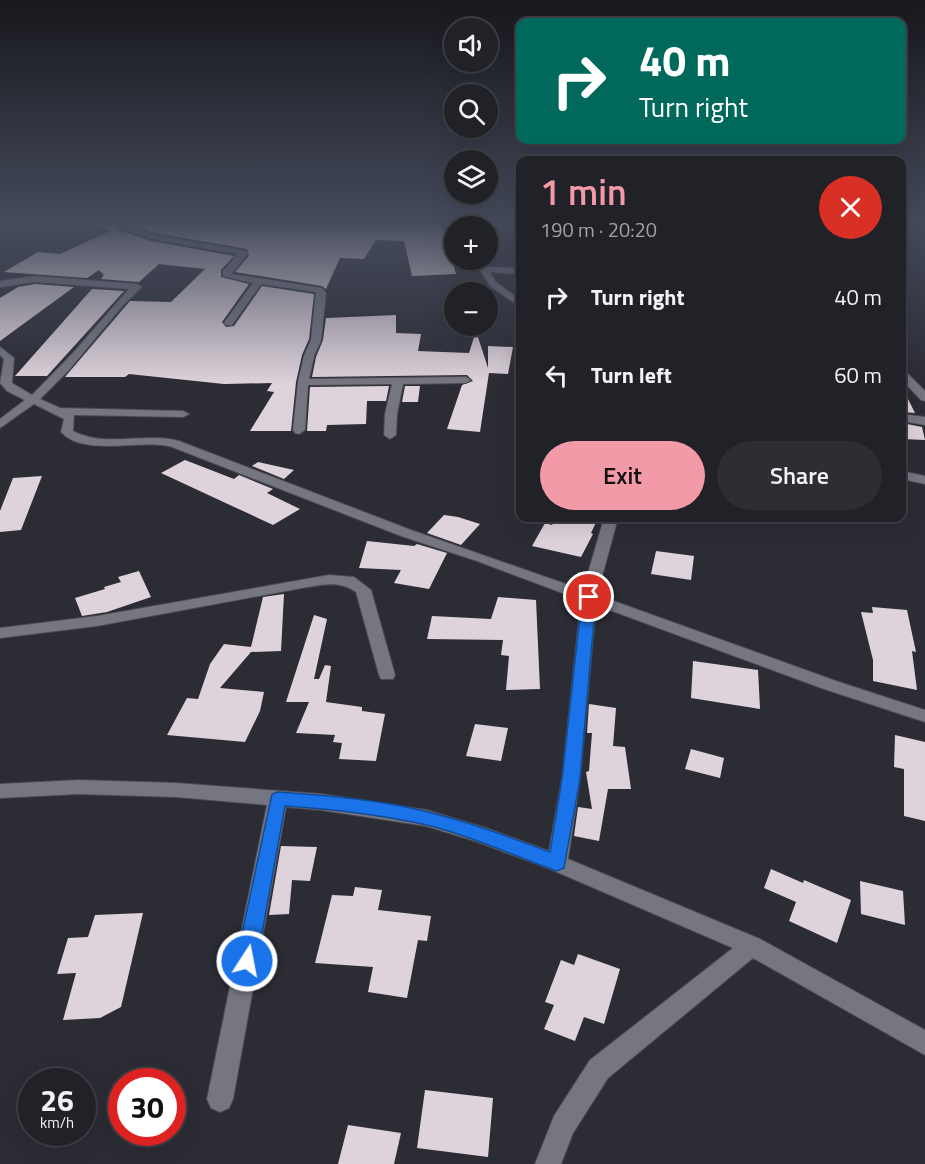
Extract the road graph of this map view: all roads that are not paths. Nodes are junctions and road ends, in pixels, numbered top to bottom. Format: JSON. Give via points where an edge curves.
{"nodes":[{"id":1,"x":227,"y":275,"type":"edge"},
{"id":2,"x":488,"y":275,"type":"edge"},
{"id":3,"x":260,"y":281,"type":"junction"},
{"id":4,"x":0,"y":284,"type":"edge"},
{"id":5,"x":516,"y":301,"type":"edge"},
{"id":6,"x":229,"y":323,"type":"dead end"},
{"id":7,"x":0,"y":350,"type":"edge"},
{"id":8,"x":906,"y":378,"type":"edge"},
{"id":9,"x":466,"y":380,"type":"dead end"},
{"id":10,"x":398,"y":381,"type":"junction"},
{"id":11,"x":303,"y":382,"type":"junction"},
{"id":12,"x":925,"y":398,"type":"edge"},
{"id":13,"x":32,"y":399,"type":"junction"},
{"id":14,"x":62,"y":411,"type":"junction"},
{"id":15,"x":183,"y":414,"type":"dead end"},
{"id":16,"x":906,"y":419,"type":"edge"},
{"id":17,"x":925,"y":421,"type":"edge"},
{"id":18,"x":0,"y":424,"type":"edge"},
{"id":19,"x":299,"y":430,"type":"dead end"},
{"id":20,"x":390,"y":435,"type":"dead end"},
{"id":21,"x":906,"y":476,"type":"edge"},
{"id":22,"x":925,"y":480,"type":"edge"},
{"id":23,"x":610,"y":522,"type":"edge"},
{"id":24,"x":589,"y":597,"type":"junction"},
{"id":25,"x":0,"y":633,"type":"edge"},
{"id":26,"x":387,"y":675,"type":"dead end"},
{"id":27,"x":925,"y":716,"type":"edge"},
{"id":28,"x":0,"y":791,"type":"edge"},
{"id":29,"x":278,"y":799,"type":"junction"},
{"id":30,"x":557,"y":863,"type":"junction"},
{"id":31,"x":752,"y":946,"type":"junction"},
{"id":32,"x":925,"y":1044,"type":"edge"},
{"id":33,"x":220,"y":1099,"type":"dead end"},
{"id":34,"x":548,"y":1164,"type":"edge"}],
"edges":[{"from":1,"to":3,"type":"street"},
{"from":2,"to":5,"type":"street"},
{"from":3,"to":6,"type":"street"},
{"from":3,"to":11,"type":"street","via":[[320,291],[316,340]]},
{"from":4,"to":13,"type":"street","via":[[35,279],[137,287]]},
{"from":7,"to":13,"type":"street","via":[[9,358],[6,383]]},
{"from":8,"to":12,"type":"street"},
{"from":9,"to":10,"type":"street"},
{"from":10,"to":11,"type":"street"},
{"from":10,"to":20,"type":"street"},
{"from":11,"to":19,"type":"street"},
{"from":13,"to":14,"type":"street"},
{"from":13,"to":18,"type":"street"},
{"from":14,"to":15,"type":"street"},
{"from":14,"to":24,"type":"street","via":[[70,417],[67,432],[75,437],[109,442],[167,442],[434,545]]},
{"from":16,"to":17,"type":"street"},
{"from":21,"to":22,"type":"street"},
{"from":23,"to":24,"type":"street"},
{"from":24,"to":27,"type":"street","via":[[830,686]]},
{"from":24,"to":30,"type":"street","via":[[571,779]]},
{"from":25,"to":26,"type":"street","via":[[97,621],[302,583],[349,580],[363,590]]},
{"from":28,"to":29,"type":"street","via":[[176,790]]},
{"from":29,"to":30,"type":"street","via":[[426,818]]},
{"from":29,"to":33,"type":"street"},
{"from":30,"to":31,"type":"street"},
{"from":31,"to":32,"type":"street"},
{"from":31,"to":34,"type":"street","via":[[600,1070],[563,1125]]}]}
